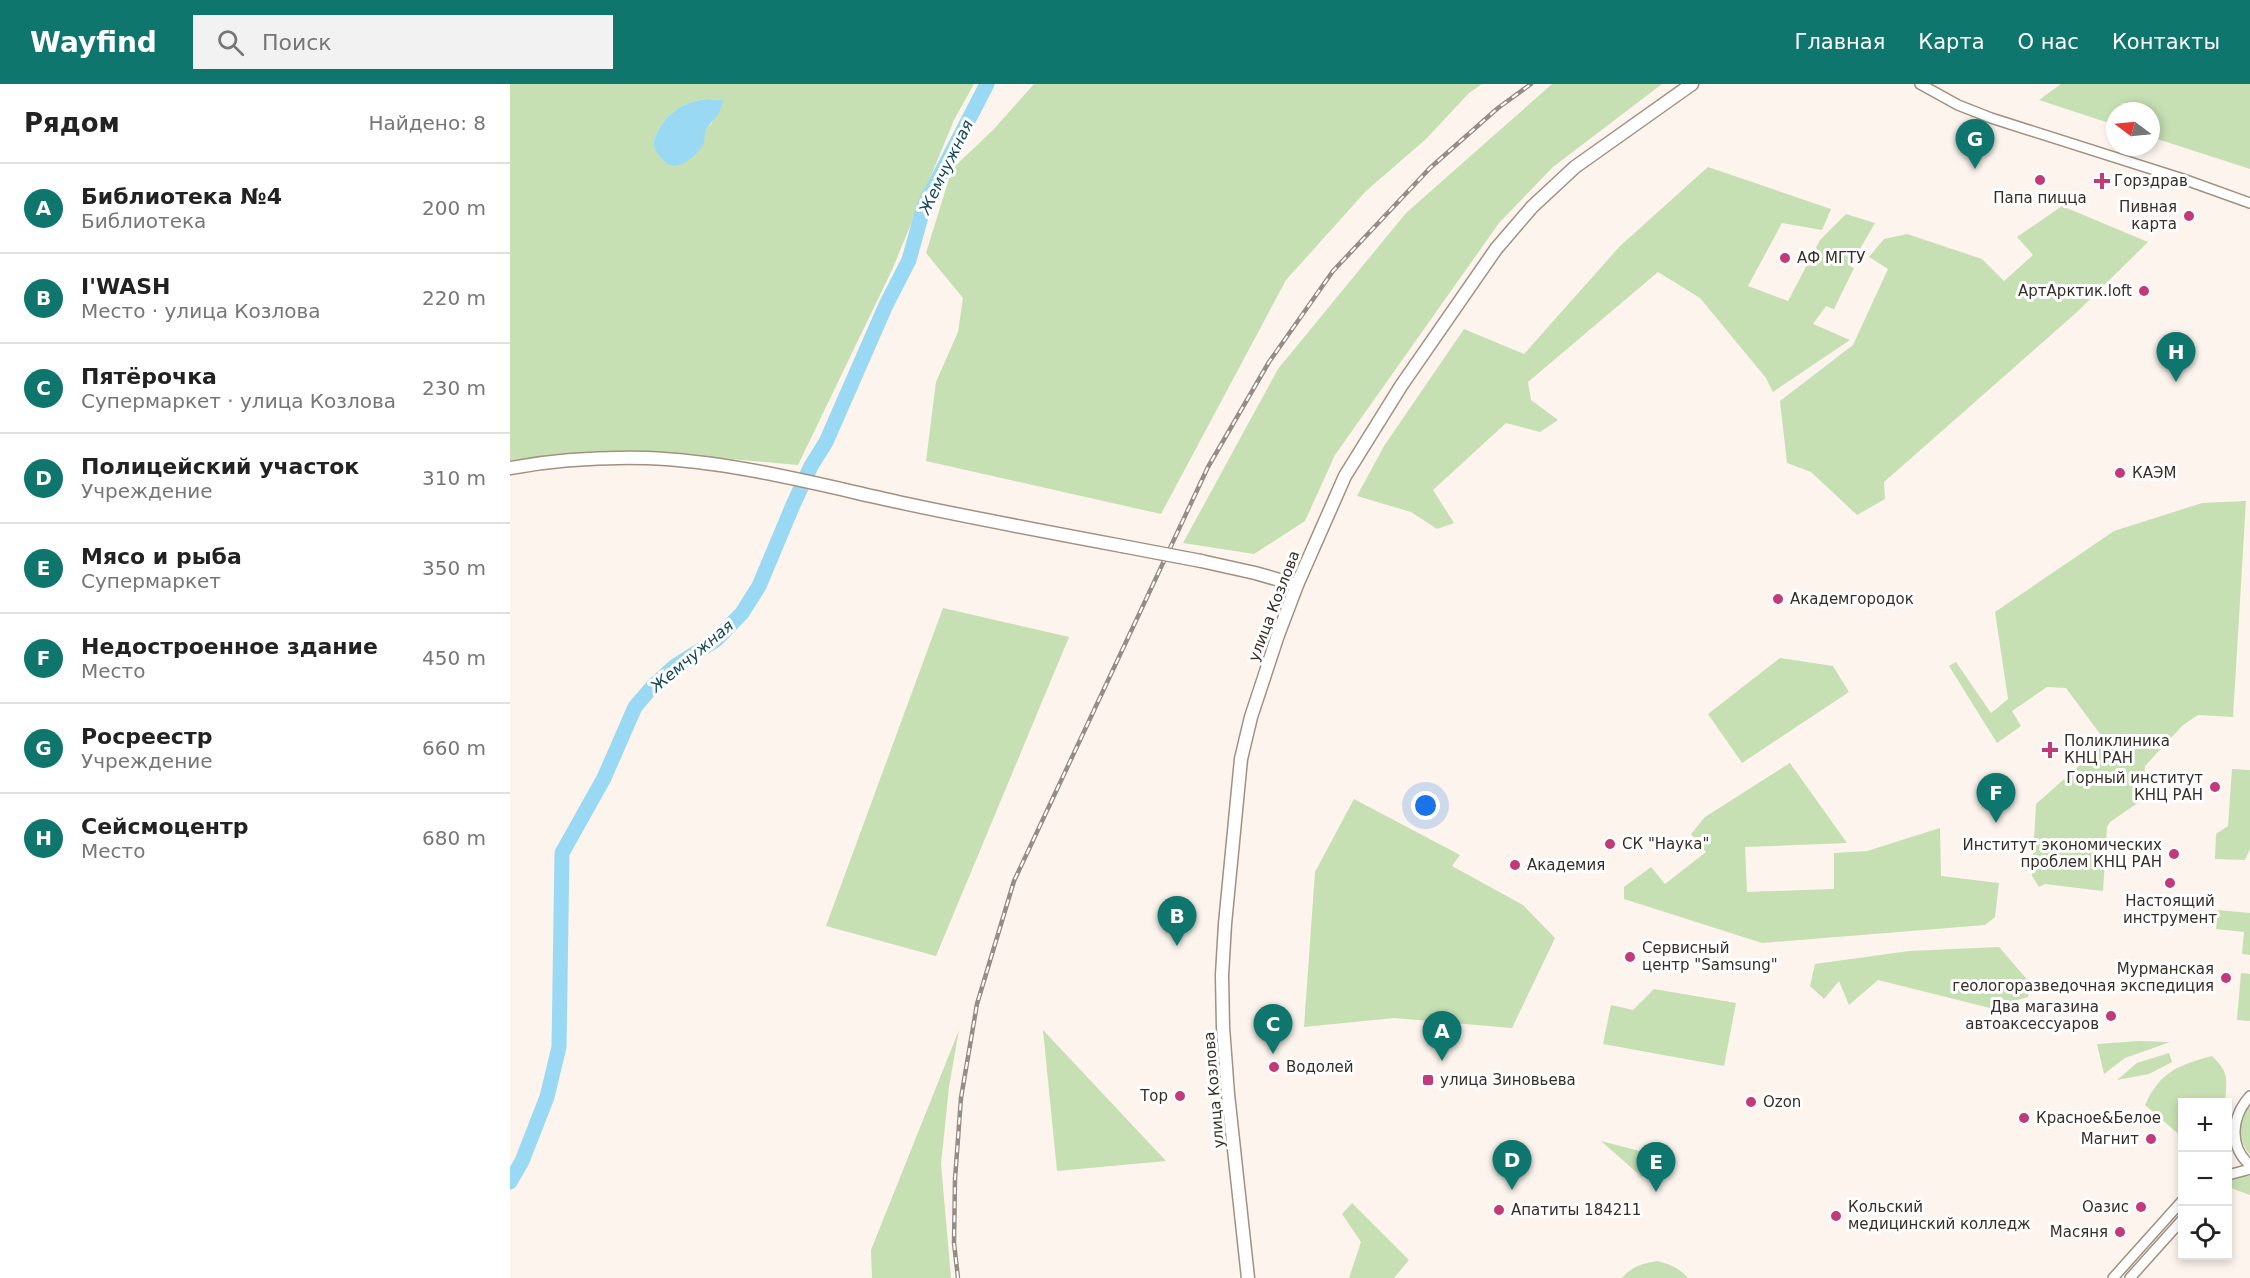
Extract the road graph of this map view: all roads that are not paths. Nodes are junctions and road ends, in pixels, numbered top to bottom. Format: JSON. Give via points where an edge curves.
{"nodes":[{"id":1,"x":1692,"y":84,"type":"edge"},
{"id":2,"x":1920,"y":84,"type":"edge"},
{"id":3,"x":2250,"y":203,"type":"edge"},
{"id":4,"x":510,"y":468,"type":"edge"},
{"id":5,"x":1297,"y":585,"type":"junction"},
{"id":6,"x":2250,"y":1090,"type":"edge"},
{"id":7,"x":2250,"y":1096,"type":"edge"},
{"id":8,"x":2240,"y":1111,"type":"junction"},
{"id":9,"x":2232,"y":1128,"type":"edge"},
{"id":10,"x":2250,"y":1167,"type":"edge"},
{"id":11,"x":2232,"y":1174,"type":"edge"},
{"id":12,"x":2178,"y":1205,"type":"edge"},
{"id":13,"x":2178,"y":1224,"type":"edge"},
{"id":14,"x":2124,"y":1266,"type":"junction"},
{"id":15,"x":2132,"y":1276,"type":"edge"},
{"id":16,"x":1248,"y":1278,"type":"edge"},
{"id":17,"x":2113,"y":1278,"type":"edge"}],
"edges":[{"from":1,"to":5,"type":"main road","name":"улица Козлова","via":[[1575,167],[1532,207],[1497,249],[1449,315],[1345,476]]},
{"from":2,"to":3,"type":"street","via":[[1991,118]]},
{"from":4,"to":5,"type":"main road","bridge":true,"via":[[564,461],[647,458],[688,462],[1201,561]]},
{"from":5,"to":16,"type":"main road","name":"улица Козлова","via":[[1246,734],[1225,924],[1223,1027]]},
{"from":6,"to":8,"type":"street"},
{"from":7,"to":8,"type":"street"},
{"from":8,"to":9,"type":"street"},
{"from":8,"to":10,"type":"street","via":[[2234,1136]]},
{"from":10,"to":11,"type":"street"},
{"from":12,"to":14,"type":"street"},
{"from":13,"to":15,"type":"street"},
{"from":14,"to":15,"type":"street"},
{"from":14,"to":17,"type":"street"}]}
